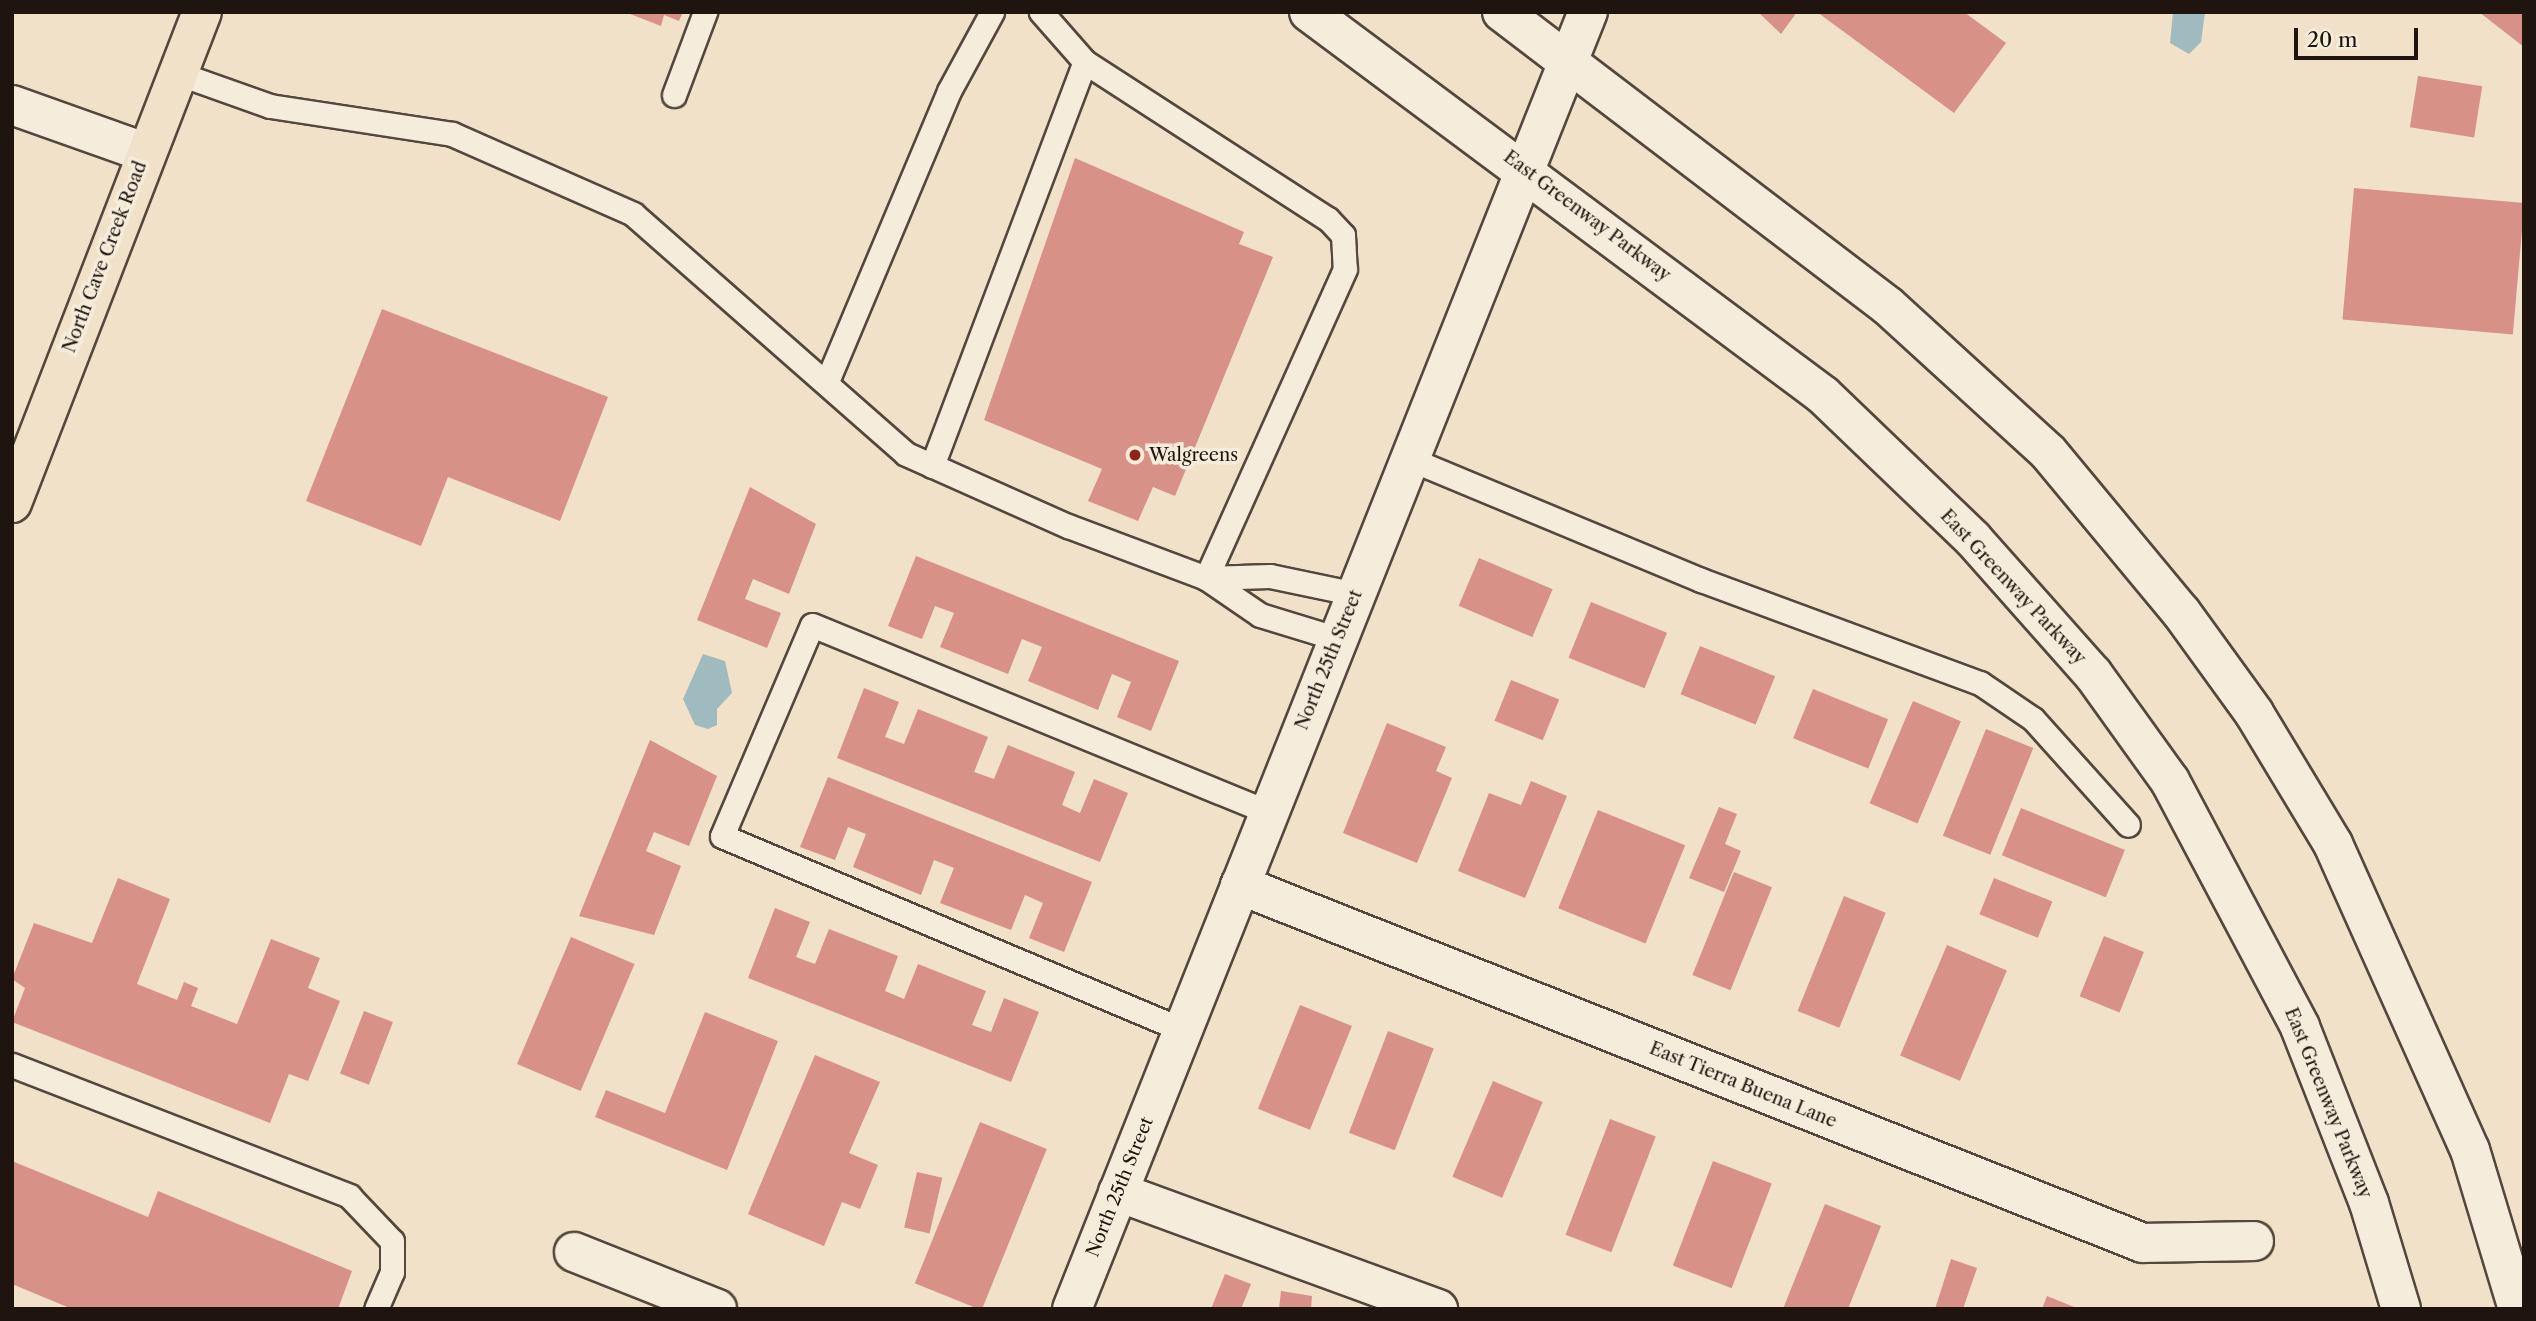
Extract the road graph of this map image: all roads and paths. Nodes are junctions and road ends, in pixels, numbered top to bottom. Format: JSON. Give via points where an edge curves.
{"nodes":[{"id":1,"x":202,"y":12,"type":"edge"},
{"id":2,"x":705,"y":12,"type":"edge"},
{"id":3,"x":992,"y":12,"type":"edge"},
{"id":4,"x":1041,"y":12,"type":"edge"},
{"id":5,"x":1309,"y":12,"type":"edge"},
{"id":6,"x":1502,"y":12,"type":"edge"},
{"id":7,"x":1588,"y":12,"type":"edge"},
{"id":8,"x":1567,"y":60,"type":"junction"},
{"id":9,"x":1085,"y":62,"type":"junction"},
{"id":10,"x":177,"y":73,"type":"junction"},
{"id":11,"x":674,"y":95,"type":"dead end"},
{"id":12,"x":12,"y":105,"type":"edge"},
{"id":13,"x":144,"y":152,"type":"junction"},
{"id":14,"x":1527,"y":169,"type":"junction"},
{"id":15,"x":828,"y":379,"type":"junction"},
{"id":16,"x":1410,"y":459,"type":"junction"},
{"id":17,"x":932,"y":466,"type":"junction"},
{"id":18,"x":12,"y":503,"type":"edge"},
{"id":19,"x":1206,"y":578,"type":"junction"},
{"id":20,"x":1356,"y":594,"type":"junction"},
{"id":21,"x":1338,"y":639,"type":"junction"},
{"id":22,"x":1269,"y":812,"type":"junction"},
{"id":23,"x":2128,"y":825,"type":"dead end"},
{"id":24,"x":1240,"y":886,"type":"junction"},
{"id":25,"x":1183,"y":1030,"type":"junction"},
{"id":26,"x":12,"y":1065,"type":"edge"},
{"id":27,"x":1118,"y":1192,"type":"junction"},
{"id":28,"x":2254,"y":1241,"type":"dead end"},
{"id":29,"x":574,"y":1252,"type":"dead end"},
{"id":30,"x":376,"y":1309,"type":"edge"},
{"id":31,"x":717,"y":1309,"type":"edge"},
{"id":32,"x":1072,"y":1309,"type":"edge"},
{"id":33,"x":1438,"y":1309,"type":"edge"},
{"id":34,"x":2401,"y":1309,"type":"edge"},
{"id":35,"x":2518,"y":1309,"type":"edge"}],
"edges":[{"from":1,"to":10,"type":"main road","name":"North Cave Creek Road"},
{"from":2,"to":11,"type":"lane"},
{"from":3,"to":15,"type":"lane","via":[[949,91]]},
{"from":4,"to":9,"type":"lane"},
{"from":5,"to":14,"type":"main road","name":"East Greenway Parkway"},
{"from":6,"to":8,"type":"main road"},
{"from":7,"to":8,"type":"main road","name":"North 25th Street"},
{"from":8,"to":14,"type":"main road","name":"North 25th Street"},
{"from":8,"to":35,"type":"main road","via":[[1888,306],[2048,452],[2181,612],[2254,713],[2333,844],[2470,1150]]},
{"from":9,"to":17,"type":"lane"},
{"from":9,"to":19,"type":"lane","via":[[1328,219],[1343,235],[1345,269]]},
{"from":10,"to":13,"type":"main road","name":"North Cave Creek Road"},
{"from":10,"to":15,"type":"lane","via":[[270,106],[452,134],[633,214]]},
{"from":12,"to":13,"type":"main road"},
{"from":13,"to":18,"type":"main road","name":"North Cave Creek Road"},
{"from":14,"to":16,"type":"main road","name":"North 25th Street"},
{"from":14,"to":34,"type":"main road","name":"East Greenway Parkway","via":[[1823,396],[1973,539],[2093,674],[2170,781],[2300,1027],[2370,1203]]},
{"from":15,"to":17,"type":"lane","via":[[906,454]]},
{"from":16,"to":20,"type":"main road","name":"North 25th Street"},
{"from":16,"to":23,"type":"lane","via":[[1701,580],[1980,683],[2034,719]]},
{"from":17,"to":19,"type":"lane"},
{"from":19,"to":20,"type":"lane","via":[[1269,576]]},
{"from":19,"to":21,"type":"lane","via":[[1260,615]]},
{"from":20,"to":21,"type":"main road","name":"North 25th Street"},
{"from":21,"to":22,"type":"main road","name":"North 25th Street"},
{"from":22,"to":24,"type":"main road","name":"North 25th Street"},
{"from":22,"to":25,"type":"lane","via":[[812,625],[722,836]]},
{"from":24,"to":25,"type":"main road","name":"North 25th Street"},
{"from":24,"to":28,"type":"main road","name":"East Tierra Buena Lane","via":[[2143,1243]]},
{"from":25,"to":27,"type":"main road","name":"North 25th Street"},
{"from":26,"to":30,"type":"lane","via":[[349,1196],[392,1241],[392,1272]]},
{"from":27,"to":32,"type":"main road","name":"North 25th Street"},
{"from":27,"to":33,"type":"main road"},
{"from":29,"to":31,"type":"main road"}]}
